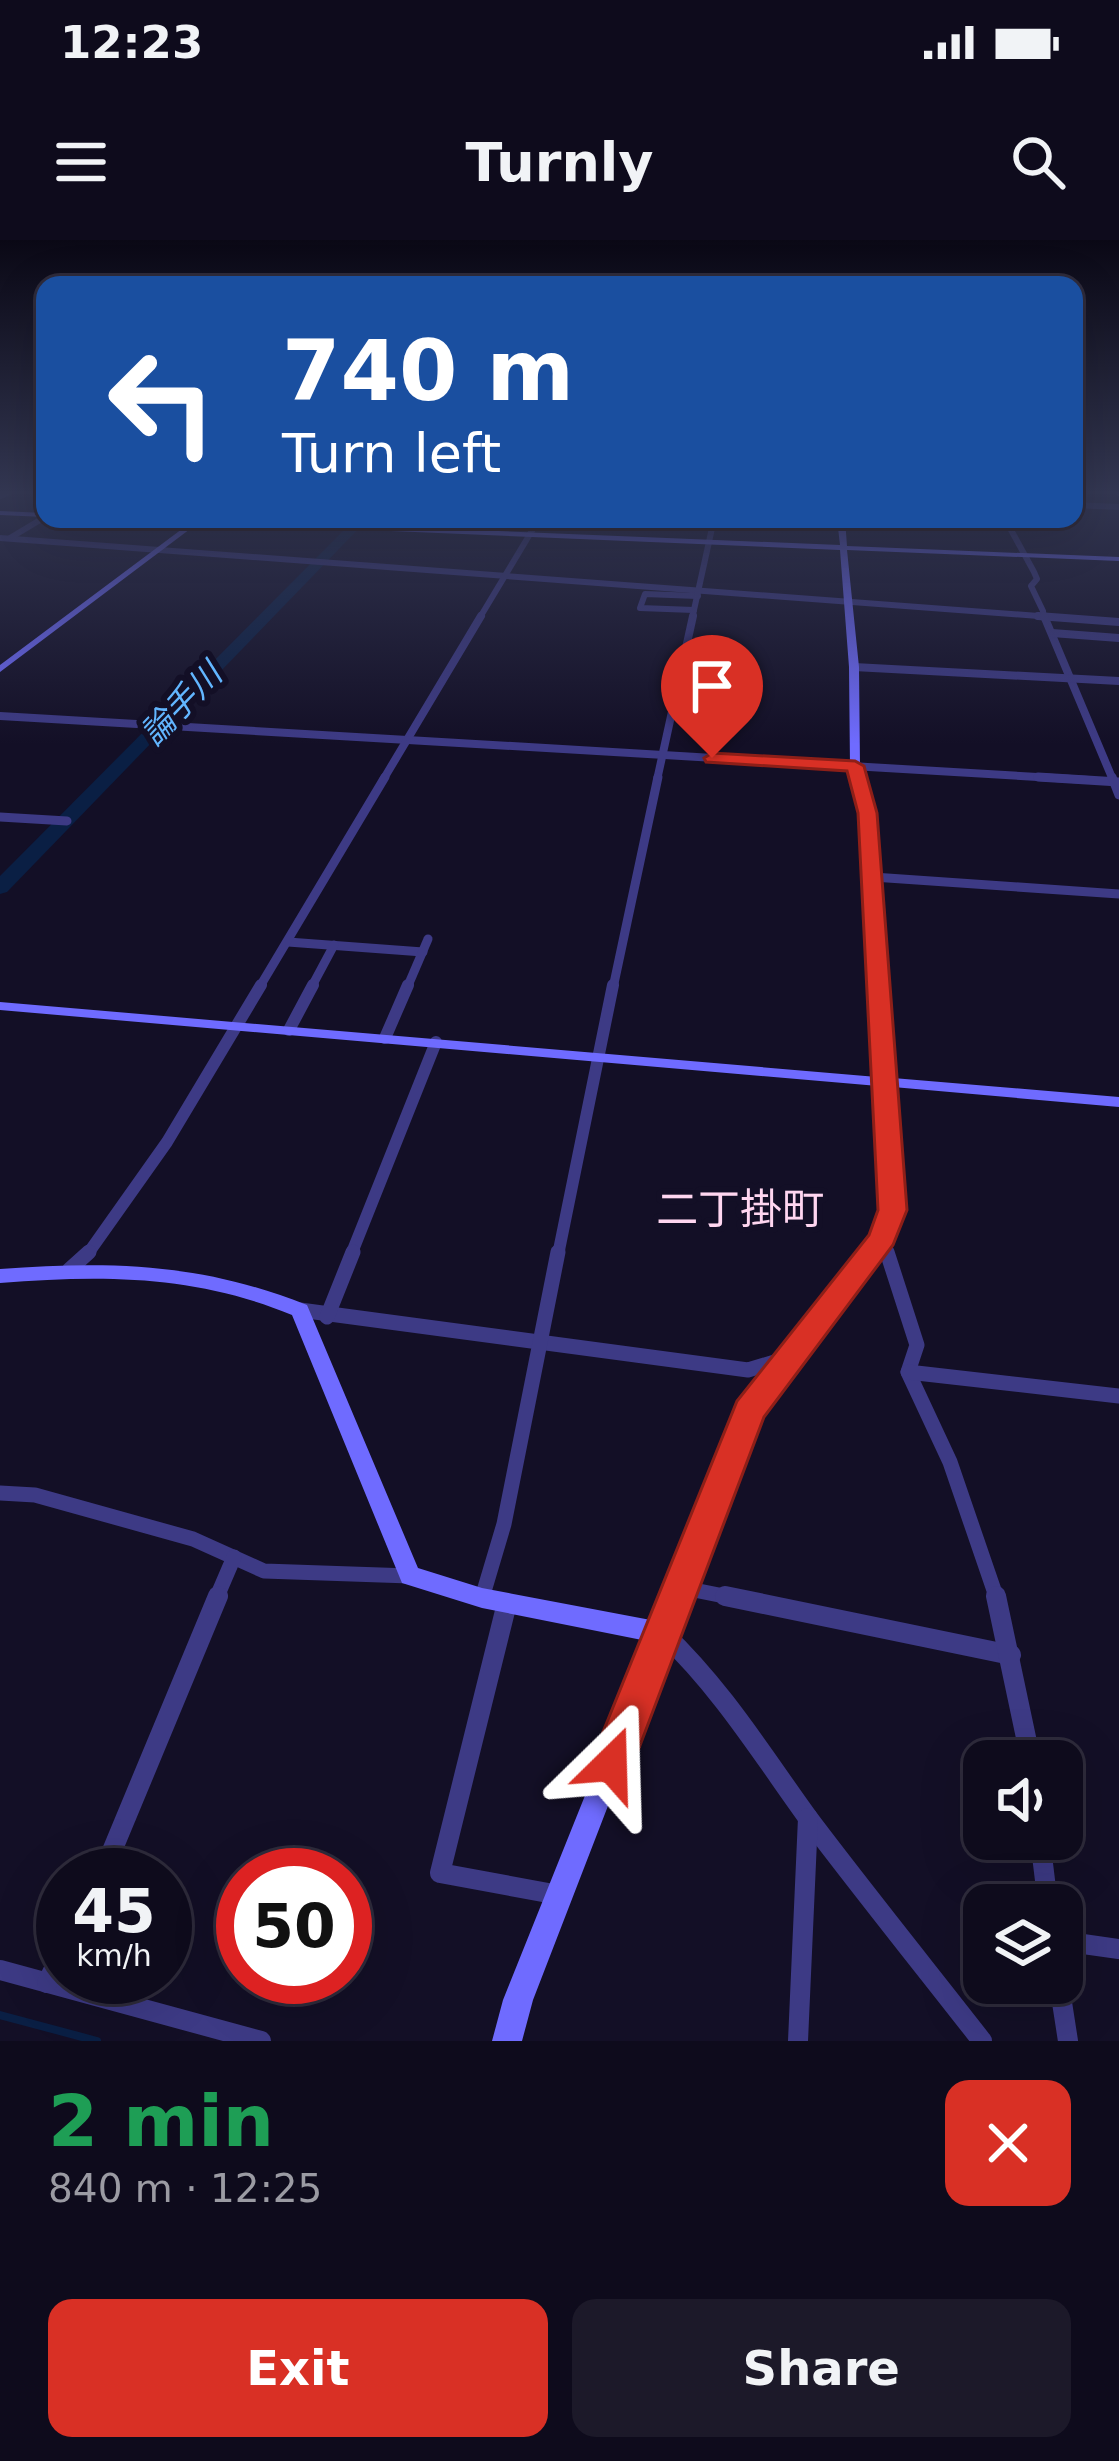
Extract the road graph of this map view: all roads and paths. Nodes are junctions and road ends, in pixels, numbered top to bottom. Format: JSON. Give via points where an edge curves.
{"nodes":[{"id":1,"x":124,"y":576,"type":"edge"},
{"id":2,"x":505,"y":576,"type":"edge"},
{"id":3,"x":531,"y":576,"type":"edge"},
{"id":4,"x":702,"y":576,"type":"edge"},
{"id":5,"x":844,"y":576,"type":"edge"},
{"id":6,"x":1036,"y":576,"type":"edge"},
{"id":7,"x":699,"y":590,"type":"junction"},
{"id":8,"x":846,"y":598,"type":"junction"},
{"id":9,"x":694,"y":610,"type":"junction"},
{"id":10,"x":1043,"y":612,"type":"junction"},
{"id":11,"x":1119,"y":620,"type":"edge"},
{"id":12,"x":1052,"y":633,"type":"junction"},
{"id":13,"x":1119,"y":638,"type":"edge"},
{"id":14,"x":854,"y":667,"type":"junction"},
{"id":15,"x":0,"y":669,"type":"edge"},
{"id":16,"x":1068,"y":679,"type":"junction"},
{"id":17,"x":1119,"y":681,"type":"edge"},
{"id":18,"x":0,"y":716,"type":"edge"},
{"id":19,"x":407,"y":740,"type":"junction"},
{"id":20,"x":665,"y":755,"type":"junction"},
{"id":21,"x":855,"y":766,"type":"junction"},
{"id":22,"x":1116,"y":782,"type":"edge"},
{"id":23,"x":1119,"y":795,"type":"edge"},
{"id":24,"x":0,"y":817,"type":"edge"},
{"id":25,"x":65,"y":821,"type":"dead end"},
{"id":26,"x":873,"y":877,"type":"junction"},
{"id":27,"x":1119,"y":894,"type":"edge"},
{"id":28,"x":428,"y":939,"type":"dead end"},
{"id":29,"x":288,"y":941,"type":"junction"},
{"id":30,"x":334,"y":945,"type":"junction"},
{"id":31,"x":423,"y":952,"type":"junction"},
{"id":32,"x":0,"y":1006,"type":"edge"},
{"id":33,"x":238,"y":1026,"type":"junction"},
{"id":34,"x":290,"y":1030,"type":"junction"},
{"id":35,"x":385,"y":1038,"type":"junction"},
{"id":36,"x":436,"y":1042,"type":"junction"},
{"id":37,"x":598,"y":1055,"type":"junction"},
{"id":38,"x":884,"y":1082,"type":"junction"},
{"id":39,"x":1119,"y":1102,"type":"edge"},
{"id":40,"x":882,"y":1238,"type":"junction"},
{"id":41,"x":68,"y":1270,"type":"junction"},
{"id":42,"x":0,"y":1276,"type":"edge"},
{"id":43,"x":300,"y":1310,"type":"junction"},
{"id":44,"x":327,"y":1317,"type":"junction"},
{"id":45,"x":542,"y":1343,"type":"junction"},
{"id":46,"x":788,"y":1358,"type":"junction"},
{"id":47,"x":908,"y":1372,"type":"junction"},
{"id":48,"x":1119,"y":1396,"type":"edge"},
{"id":49,"x":0,"y":1493,"type":"edge"},
{"id":50,"x":234,"y":1557,"type":"junction"},
{"id":51,"x":410,"y":1576,"type":"junction"},
{"id":52,"x":679,"y":1588,"type":"junction"},
{"id":53,"x":495,"y":1600,"type":"junction"},
{"id":54,"x":663,"y":1633,"type":"junction"},
{"id":55,"x":1011,"y":1655,"type":"junction"},
{"id":56,"x":1027,"y":1740,"type":"edge"},
{"id":57,"x":808,"y":1817,"type":"junction"},
{"id":58,"x":113,"y":1848,"type":"edge"},
{"id":59,"x":559,"y":1894,"type":"junction"},
{"id":60,"x":1083,"y":1944,"type":"edge"},
{"id":61,"x":1119,"y":1949,"type":"edge"},
{"id":62,"x":0,"y":1970,"type":"edge"},
{"id":63,"x":36,"y":1980,"type":"edge"},
{"id":64,"x":124,"y":2004,"type":"edge"},
{"id":65,"x":1062,"y":2004,"type":"edge"},
{"id":66,"x":261,"y":2041,"type":"edge"},
{"id":67,"x":507,"y":2041,"type":"edge"},
{"id":68,"x":798,"y":2041,"type":"edge"},
{"id":69,"x":982,"y":2041,"type":"edge"},
{"id":70,"x":1068,"y":2041,"type":"edge"}],
"edges":[{"from":1,"to":15,"type":"main road"},
{"from":2,"to":19,"type":"street"},
{"from":3,"to":7,"type":"street"},
{"from":4,"to":7,"type":"street"},
{"from":5,"to":8,"type":"main road"},
{"from":6,"to":10,"type":"street","via":[[1031,586]]},
{"from":7,"to":8,"type":"street"},
{"from":7,"to":9,"type":"street"},
{"from":7,"to":9,"type":"street","via":[[644,594],[640,608]]},
{"from":8,"to":10,"type":"street"},
{"from":8,"to":14,"type":"main road"},
{"from":9,"to":20,"type":"street"},
{"from":10,"to":11,"type":"street"},
{"from":10,"to":12,"type":"street"},
{"from":12,"to":13,"type":"street"},
{"from":12,"to":16,"type":"street"},
{"from":14,"to":16,"type":"street"},
{"from":14,"to":21,"type":"main road"},
{"from":16,"to":17,"type":"street"},
{"from":16,"to":22,"type":"street"},
{"from":18,"to":19,"type":"street"},
{"from":19,"to":20,"type":"street"},
{"from":19,"to":29,"type":"street"},
{"from":20,"to":21,"type":"street"},
{"from":20,"to":37,"type":"street"},
{"from":21,"to":22,"type":"street"},
{"from":21,"to":26,"type":"main road"},
{"from":22,"to":23,"type":"street"},
{"from":24,"to":25,"type":"street"},
{"from":26,"to":27,"type":"street"},
{"from":26,"to":38,"type":"main road"},
{"from":28,"to":31,"type":"street"},
{"from":29,"to":30,"type":"street"},
{"from":29,"to":33,"type":"street"},
{"from":30,"to":31,"type":"street"},
{"from":30,"to":34,"type":"street"},
{"from":31,"to":35,"type":"street"},
{"from":32,"to":33,"type":"main road"},
{"from":33,"to":34,"type":"main road"},
{"from":33,"to":41,"type":"street","via":[[167,1142]]},
{"from":34,"to":35,"type":"main road"},
{"from":35,"to":36,"type":"main road"},
{"from":36,"to":37,"type":"main road"},
{"from":36,"to":44,"type":"street"},
{"from":37,"to":38,"type":"main road"},
{"from":37,"to":45,"type":"street"},
{"from":38,"to":39,"type":"main road"},
{"from":38,"to":40,"type":"main road","via":[[893,1210]]},
{"from":40,"to":46,"type":"main road"},
{"from":40,"to":47,"type":"street","via":[[916,1345]]},
{"from":41,"to":42,"type":"main road"},
{"from":41,"to":43,"type":"main road","via":[[216,1281]]},
{"from":43,"to":44,"type":"street"},
{"from":43,"to":51,"type":"main road"},
{"from":44,"to":45,"type":"street"},
{"from":45,"to":46,"type":"street","via":[[748,1370]]},
{"from":45,"to":53,"type":"street"},
{"from":46,"to":52,"type":"main road","via":[[749,1411]]},
{"from":47,"to":48,"type":"street"},
{"from":47,"to":55,"type":"street","via":[[945,1441]]},
{"from":49,"to":50,"type":"street","via":[[35,1495]]},
{"from":50,"to":51,"type":"street","via":[[264,1571]]},
{"from":50,"to":58,"type":"street"},
{"from":51,"to":53,"type":"main road"},
{"from":52,"to":54,"type":"main road"},
{"from":52,"to":55,"type":"street"},
{"from":53,"to":54,"type":"main road"},
{"from":53,"to":59,"type":"street","via":[[440,1874]]},
{"from":54,"to":57,"type":"street","via":[[703,1671]]},
{"from":54,"to":59,"type":"main road"},
{"from":55,"to":56,"type":"street"},
{"from":57,"to":68,"type":"street"},
{"from":57,"to":69,"type":"street"},
{"from":59,"to":67,"type":"main road"},
{"from":60,"to":61,"type":"street"},
{"from":62,"to":63,"type":"street"},
{"from":64,"to":66,"type":"street"},
{"from":65,"to":70,"type":"street"}]}
